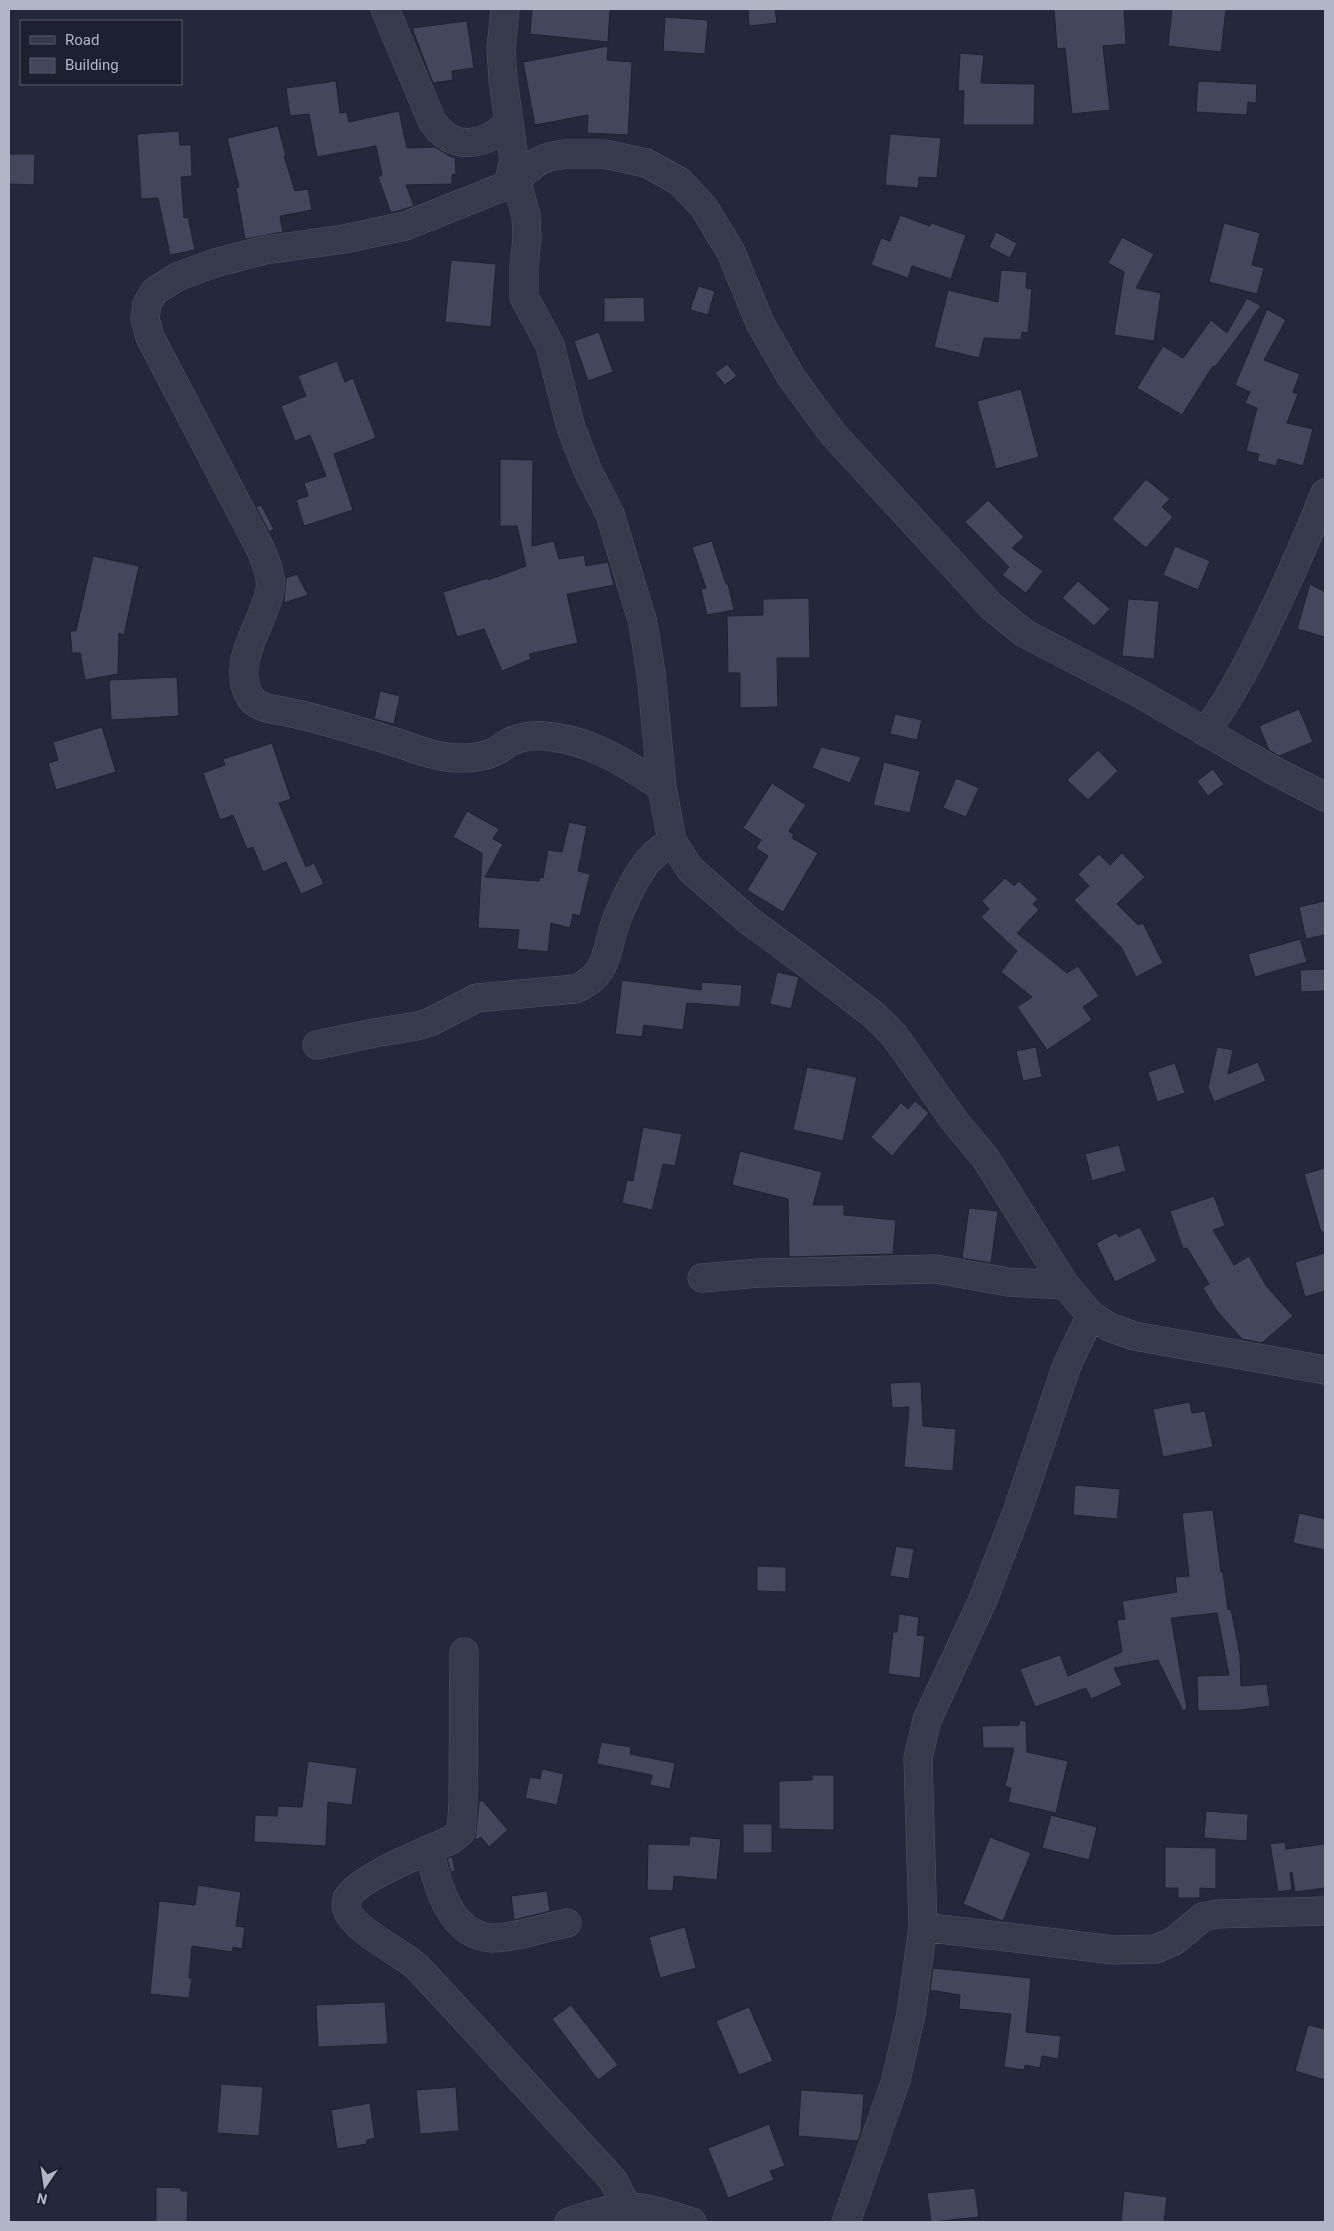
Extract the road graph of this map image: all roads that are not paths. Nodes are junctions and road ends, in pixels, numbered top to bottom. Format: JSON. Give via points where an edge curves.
{"nodes":[{"id":1,"x":386,"y":9,"type":"edge"},
{"id":2,"x":505,"y":9,"type":"edge"},
{"id":3,"x":510,"y":129,"type":"junction"},
{"id":4,"x":564,"y":154,"type":"junction"},
{"id":5,"x":512,"y":182,"type":"junction"},
{"id":6,"x":1325,"y":493,"type":"edge"},
{"id":7,"x":1205,"y":732,"type":"junction"},
{"id":8,"x":662,"y":787,"type":"junction"},
{"id":9,"x":1325,"y":798,"type":"edge"},
{"id":10,"x":672,"y":841,"type":"junction"},
{"id":11,"x":317,"y":1046,"type":"dead end"},
{"id":12,"x":702,"y":1278,"type":"dead end"},
{"id":13,"x":1065,"y":1285,"type":"junction"},
{"id":14,"x":1091,"y":1315,"type":"junction"},
{"id":15,"x":1325,"y":1370,"type":"edge"},
{"id":16,"x":464,"y":1652,"type":"dead end"},
{"id":17,"x":430,"y":1850,"type":"junction"},
{"id":18,"x":1325,"y":1912,"type":"edge"},
{"id":19,"x":567,"y":1923,"type":"dead end"},
{"id":20,"x":923,"y":1927,"type":"junction"},
{"id":21,"x":627,"y":2207,"type":"junction"},
{"id":22,"x":568,"y":2222,"type":"edge"},
{"id":23,"x":692,"y":2222,"type":"edge"},
{"id":24,"x":846,"y":2222,"type":"edge"}],
"edges":[{"from":1,"to":3,"type":"street","via":[[432,121],[440,133],[449,139],[471,142]]},
{"from":2,"to":3,"type":"street","via":[[501,49]]},
{"from":3,"to":4,"type":"street","via":[[529,147]]},
{"from":3,"to":5,"type":"street","via":[[514,160]]},
{"from":4,"to":5,"type":"street","via":[[539,161]]},
{"from":4,"to":7,"type":"street","via":[[604,154],[646,163],[679,181],[703,206],[731,252],[760,323],[791,378],[833,434],[991,606],[1024,633]]},
{"from":5,"to":8,"type":"street","via":[[526,216],[524,297],[550,345],[571,428],[610,514],[643,623]]},
{"from":5,"to":8,"type":"street","via":[[405,226],[344,239],[264,250],[177,277],[155,291],[147,304],[145,319],[150,337],[270,576],[270,590],[251,641],[244,671],[247,692],[252,701],[262,707],[322,720],[437,755],[462,758],[481,757],[512,741],[537,735],[556,737],[595,748]]},
{"from":6,"to":7,"type":"street","via":[[1304,546],[1234,691]]},
{"from":7,"to":9,"type":"street"},
{"from":8,"to":10,"type":"street"},
{"from":10,"to":11,"type":"street","via":[[652,856],[638,876],[618,916],[604,966],[588,984],[576,989],[477,998],[417,1026]]},
{"from":10,"to":13,"type":"street","via":[[690,869],[748,920],[817,970],[894,1035],[986,1160]]},
{"from":12,"to":13,"type":"street","via":[[759,1273],[936,1270],[1008,1282]]},
{"from":13,"to":14,"type":"street"},
{"from":14,"to":15,"type":"street","via":[[1109,1327],[1134,1336]]},
{"from":14,"to":20,"type":"street","via":[[1067,1365],[1018,1512],[982,1602],[927,1720],[918,1758]]},
{"from":16,"to":17,"type":"street","via":[[462,1825],[460,1832],[451,1840]]},
{"from":17,"to":19,"type":"street","via":[[445,1904],[465,1929],[478,1936],[493,1938]]},
{"from":17,"to":21,"type":"street","via":[[360,1884],[347,1899],[346,1909],[352,1920],[412,1962],[488,2041],[613,2180]]},
{"from":18,"to":20,"type":"street","via":[[1210,1915],[1174,1941],[1156,1949],[1114,1950]]},
{"from":20,"to":24,"type":"street","via":[[912,2014],[896,2080]]},
{"from":21,"to":22,"type":"street"},
{"from":21,"to":23,"type":"street"}]}
